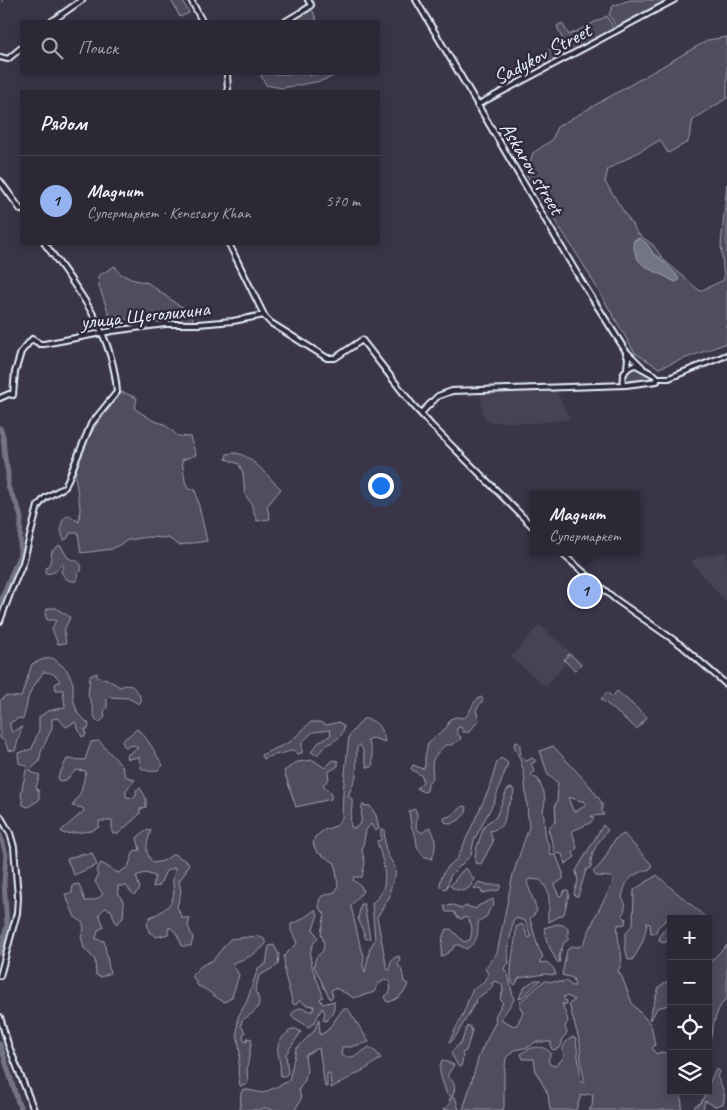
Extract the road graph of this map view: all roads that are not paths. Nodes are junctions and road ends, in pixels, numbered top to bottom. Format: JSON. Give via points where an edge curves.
{"nodes":[{"id":1,"x":82,"y":0,"type":"edge"},
{"id":2,"x":191,"y":0,"type":"edge"},
{"id":3,"x":308,"y":0,"type":"edge"},
{"id":4,"x":416,"y":0,"type":"edge"},
{"id":5,"x":674,"y":0,"type":"edge"},
{"id":6,"x":53,"y":20,"type":"edge"},
{"id":7,"x":201,"y":20,"type":"edge"},
{"id":8,"x":288,"y":20,"type":"edge"},
{"id":9,"x":20,"y":49,"type":"edge"},
{"id":10,"x":0,"y":57,"type":"edge"},
{"id":11,"x":227,"y":75,"type":"edge"},
{"id":12,"x":228,"y":90,"type":"edge"},
{"id":13,"x":477,"y":105,"type":"junction"},
{"id":14,"x":0,"y":181,"type":"edge"},
{"id":15,"x":20,"y":209,"type":"edge"},
{"id":16,"x":47,"y":245,"type":"edge"},
{"id":17,"x":229,"y":245,"type":"edge"},
{"id":18,"x":264,"y":315,"type":"junction"},
{"id":19,"x":104,"y":333,"type":"junction"},
{"id":20,"x":625,"y":350,"type":"junction"},
{"id":21,"x":727,"y":355,"type":"edge"},
{"id":22,"x":642,"y":367,"type":"junction"},
{"id":23,"x":624,"y":375,"type":"junction"},
{"id":24,"x":658,"y":378,"type":"junction"},
{"id":25,"x":626,"y":385,"type":"junction"},
{"id":26,"x":611,"y":386,"type":"junction"},
{"id":27,"x":0,"y":398,"type":"edge"},
{"id":28,"x":421,"y":413,"type":"junction"},
{"id":29,"x":530,"y":524,"type":"edge"},
{"id":30,"x":565,"y":556,"type":"edge"},
{"id":31,"x":0,"y":621,"type":"edge"},
{"id":32,"x":727,"y":685,"type":"edge"},
{"id":33,"x":0,"y":816,"type":"edge"},
{"id":34,"x":0,"y":976,"type":"edge"},
{"id":35,"x":0,"y":1017,"type":"edge"},
{"id":36,"x":34,"y":1110,"type":"edge"}],
"edges":[{"from":1,"to":6,"type":"street"},
{"from":2,"to":7,"type":"street"},
{"from":3,"to":8,"type":"street","via":[[311,5]]},
{"from":4,"to":13,"type":"street","name":"Askarov street"},
{"from":5,"to":13,"type":"street","name":"Sadykov Street"},
{"from":9,"to":10,"type":"street","via":[[8,59]]},
{"from":11,"to":12,"type":"street"},
{"from":13,"to":20,"type":"street","name":"Askarov street"},
{"from":14,"to":15,"type":"street"},
{"from":16,"to":19,"type":"street","via":[[84,297]]},
{"from":17,"to":18,"type":"street"},
{"from":18,"to":19,"type":"street","name":"улица Щеголихина"},
{"from":18,"to":28,"type":"street","via":[[271,323],[327,358],[335,358],[362,340]]},
{"from":19,"to":27,"type":"street","name":"улица Щеголихина","via":[[44,344],[32,339],[21,352],[13,396],[9,394]]},
{"from":19,"to":31,"type":"street","via":[[117,392],[91,424],[64,487],[40,501],[23,563]]},
{"from":20,"to":22,"type":"street","name":"Askarov street"},
{"from":20,"to":23,"type":"street","via":[[628,364]]},
{"from":21,"to":24,"type":"street","via":[[669,378]]},
{"from":22,"to":23,"type":"street","via":[[630,366]]},
{"from":22,"to":24,"type":"street","name":"Askarov street"},
{"from":23,"to":25,"type":"street","via":[[622,380]]},
{"from":23,"to":26,"type":"street"},
{"from":24,"to":25,"type":"street","via":[[655,382]]},
{"from":25,"to":26,"type":"street"},
{"from":26,"to":28,"type":"street","via":[[452,391],[438,396]]},
{"from":28,"to":29,"type":"street"},
{"from":30,"to":32,"type":"street","via":[[615,599],[681,645]]},
{"from":33,"to":34,"type":"street","via":[[14,848],[18,897]]},
{"from":35,"to":36,"type":"street"}]}
